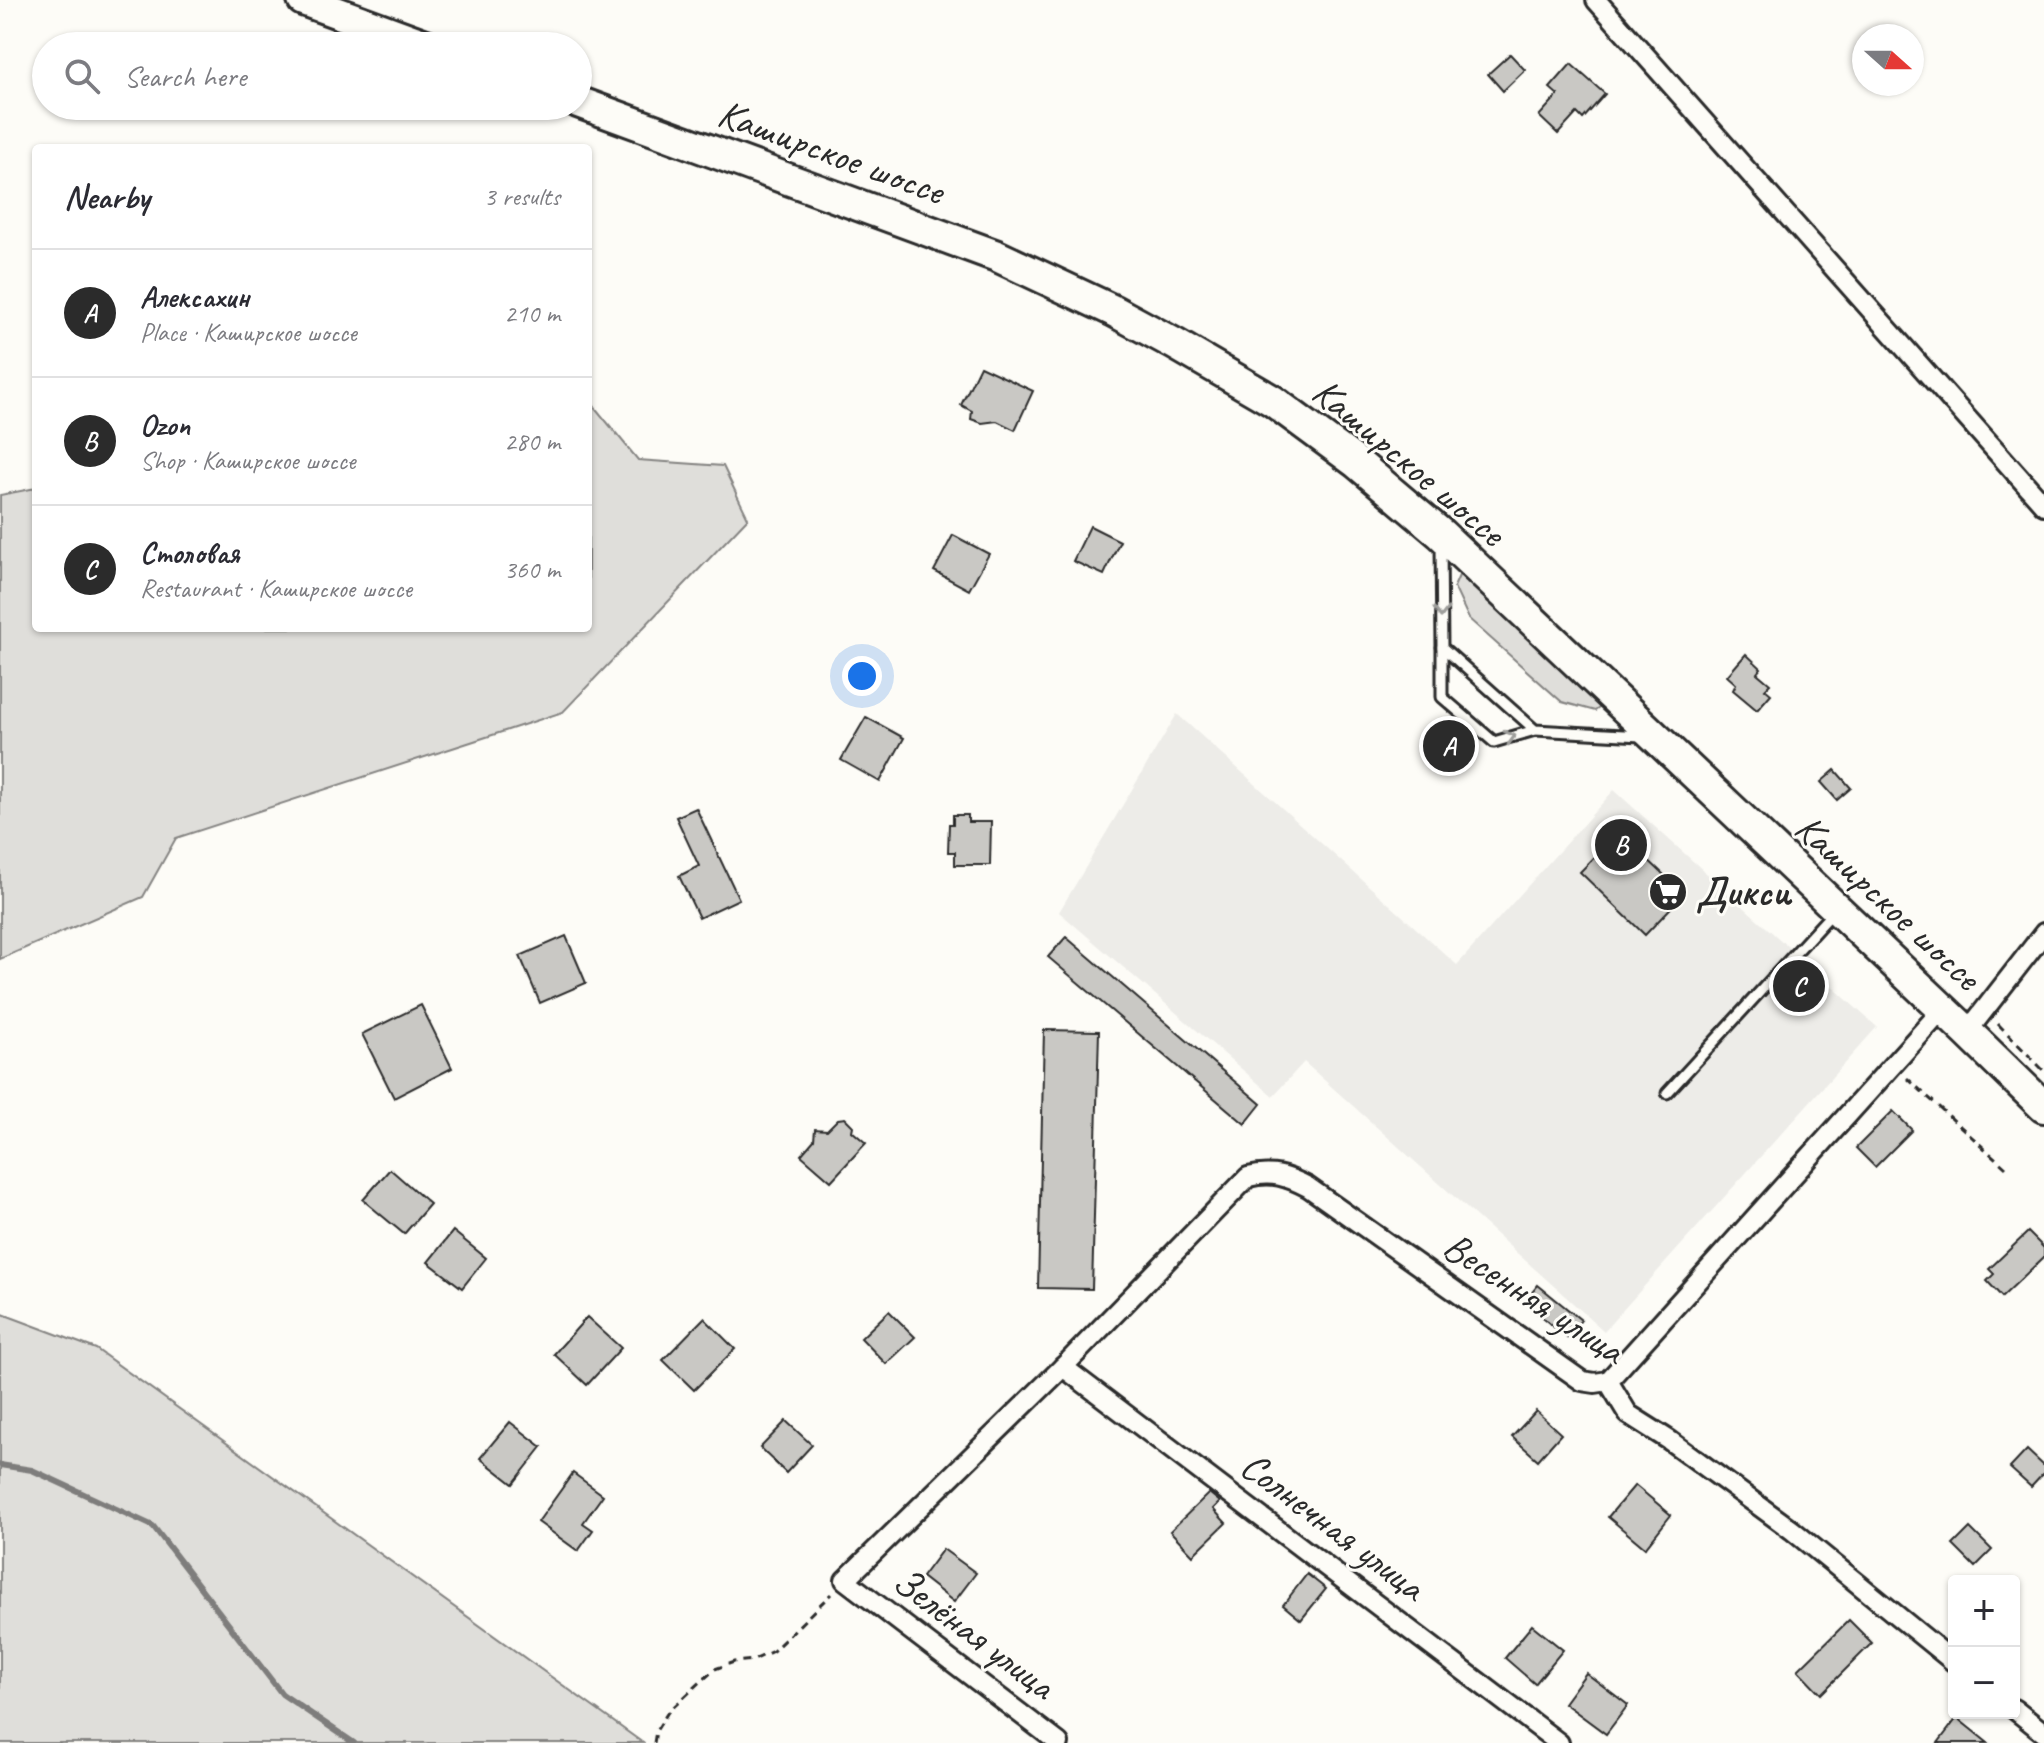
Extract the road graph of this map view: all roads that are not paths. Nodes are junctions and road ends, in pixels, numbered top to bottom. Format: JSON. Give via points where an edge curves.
{"nodes":[{"id":1,"x":303,"y":0,"type":"edge"},
{"id":2,"x":1596,"y":0,"type":"edge"},
{"id":3,"x":390,"y":32,"type":"edge"},
{"id":4,"x":592,"y":107,"type":"edge"},
{"id":5,"x":2044,"y":505,"type":"edge"},
{"id":6,"x":1441,"y":534,"type":"junction"},
{"id":7,"x":1442,"y":647,"type":"junction"},
{"id":8,"x":1535,"y":730,"type":"junction"},
{"id":9,"x":1656,"y":737,"type":"junction"},
{"id":10,"x":1837,"y":908,"type":"junction"},
{"id":11,"x":2044,"y":933,"type":"edge"},
{"id":12,"x":1943,"y":1009,"type":"junction"},
{"id":13,"x":1975,"y":1021,"type":"junction"},
{"id":14,"x":1667,"y":1093,"type":"dead end"},
{"id":15,"x":2044,"y":1107,"type":"edge"},
{"id":16,"x":1063,"y":1367,"type":"junction"},
{"id":17,"x":1608,"y":1381,"type":"junction"},
{"id":18,"x":1948,"y":1657,"type":"edge"},
{"id":19,"x":2020,"y":1714,"type":"edge"},
{"id":20,"x":2044,"y":1733,"type":"edge"},
{"id":21,"x":1059,"y":1743,"type":"edge"},
{"id":22,"x":1559,"y":1743,"type":"edge"}],
"edges":[{"from":1,"to":3,"type":"main road"},
{"from":2,"to":5,"type":"street"},
{"from":4,"to":6,"type":"main road","name":"Каширское шоссе","via":[[997,256],[1114,311],[1273,401]]},
{"from":6,"to":7,"type":"lane","one_way":true},
{"from":6,"to":9,"type":"main road","name":"Каширское шоссе"},
{"from":7,"to":8,"type":"lane"},
{"from":7,"to":8,"type":"lane","one_way":true,"via":[[1442,697],[1494,742]]},
{"from":8,"to":9,"type":"lane"},
{"from":9,"to":10,"type":"main road","name":"Каширское шоссе"},
{"from":10,"to":12,"type":"main road","name":"Каширское шоссе"},
{"from":10,"to":14,"type":"lane"},
{"from":11,"to":13,"type":"street"},
{"from":12,"to":13,"type":"main road","name":"Каширское шоссе"},
{"from":12,"to":17,"type":"street"},
{"from":13,"to":15,"type":"main road","name":"Каширское шоссе"},
{"from":16,"to":17,"type":"street","name":"Весенняя улица","via":[[1248,1177],[1264,1173],[1286,1175],[1308,1187],[1582,1381]]},
{"from":16,"to":21,"type":"street","name":"Зелёная улица","via":[[845,1580]]},
{"from":16,"to":22,"type":"street","name":"Солнечная улица"},
{"from":17,"to":18,"type":"street","name":"Весенняя улица","via":[[1628,1414],[1792,1530]]},
{"from":19,"to":20,"type":"street"}]}
